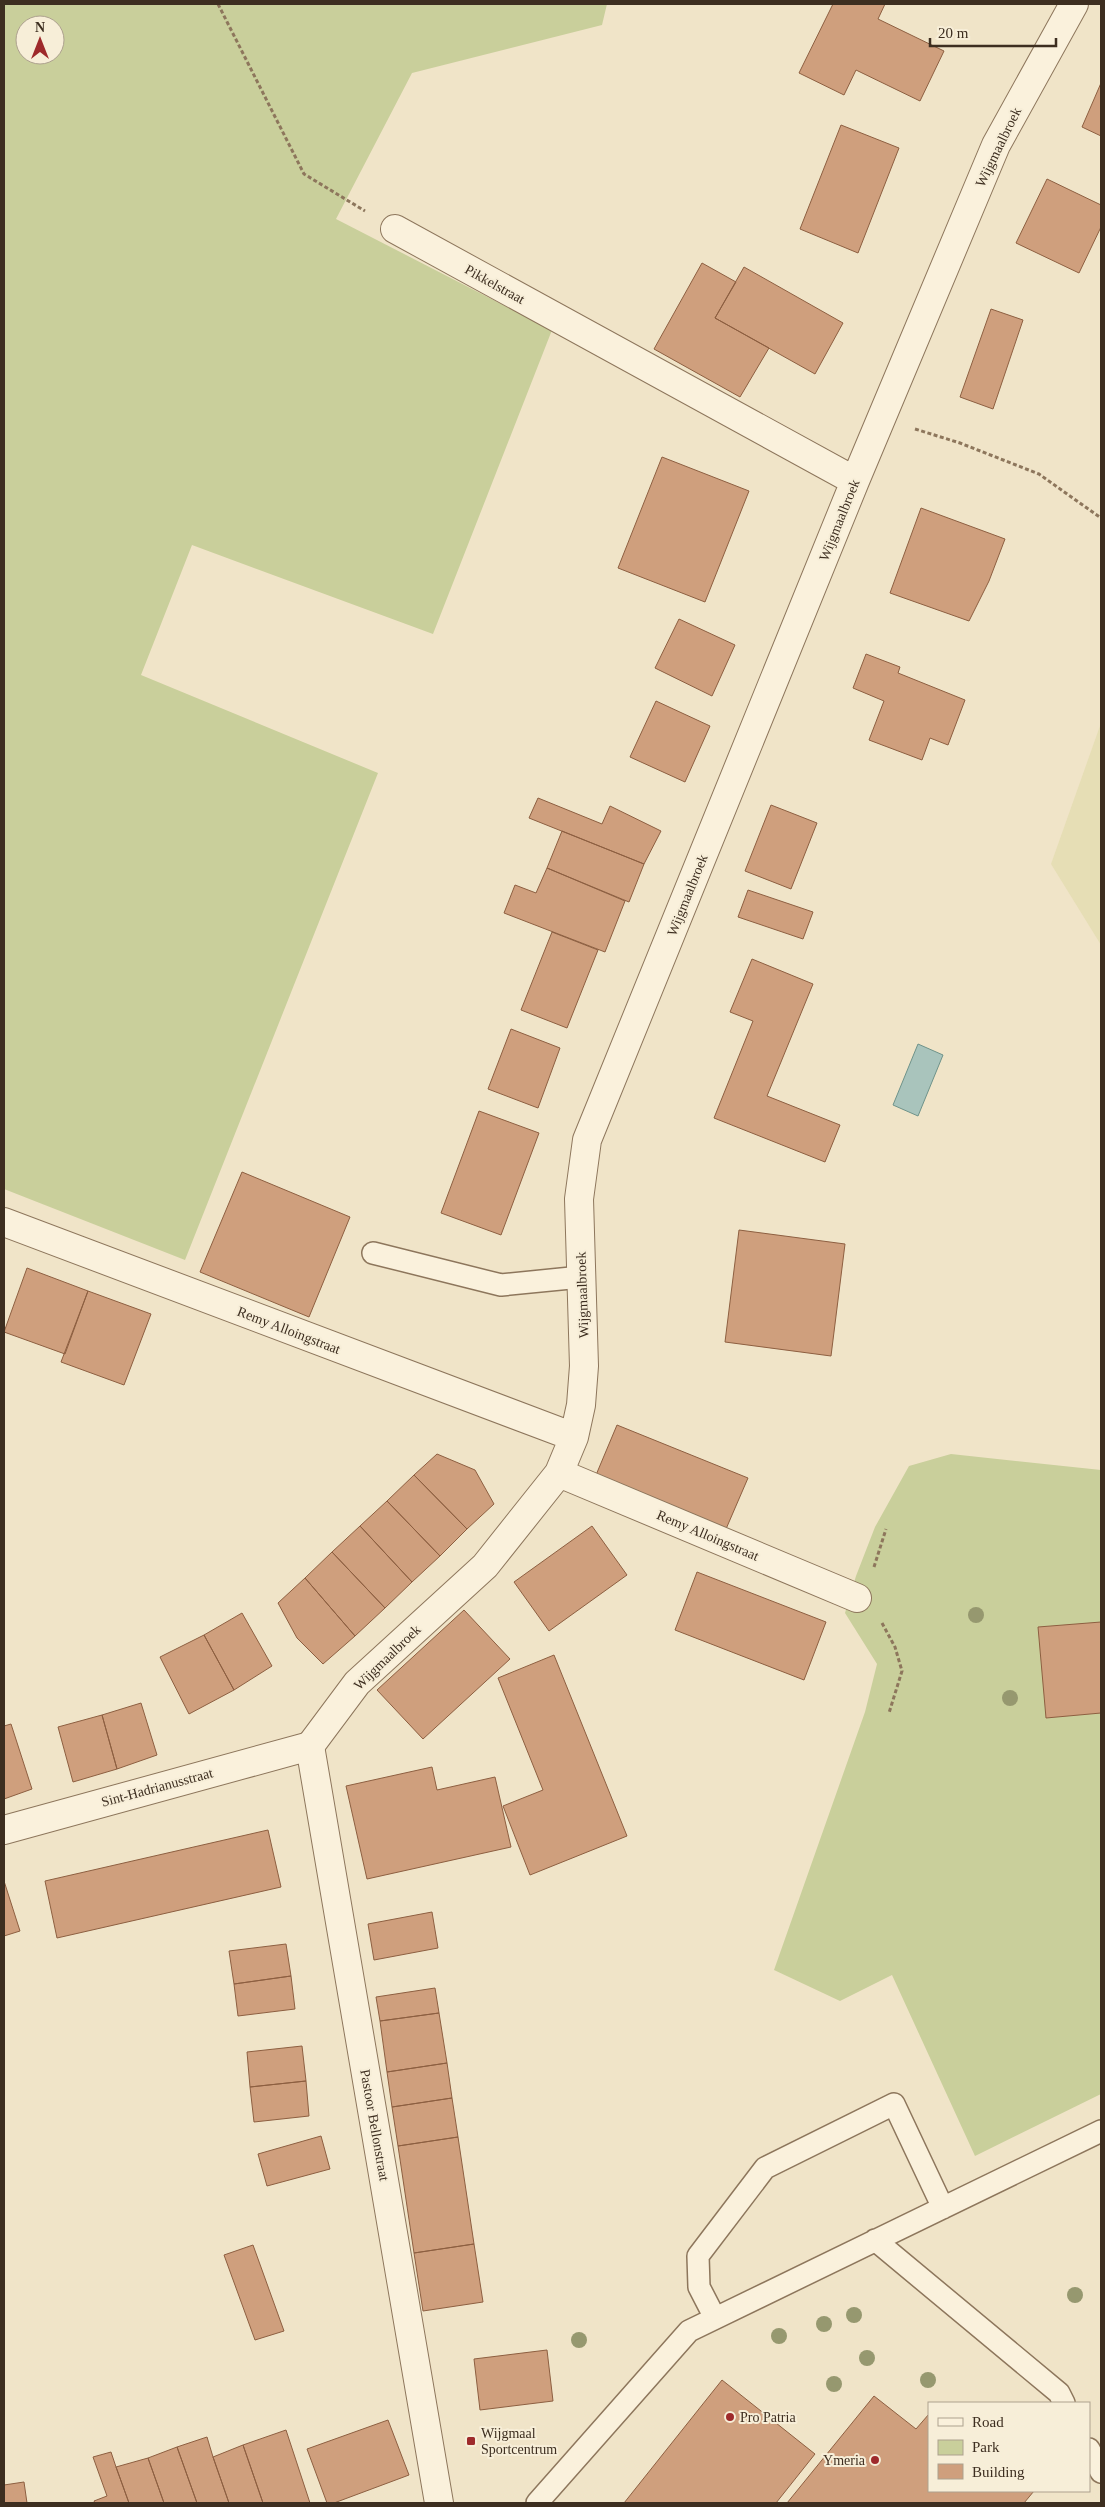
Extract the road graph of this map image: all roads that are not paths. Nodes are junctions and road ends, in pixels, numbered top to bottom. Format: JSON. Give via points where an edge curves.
{"nodes":[{"id":1,"x":1074,"y":4,"type":"edge"},
{"id":2,"x":395,"y":230,"type":"road end"},
{"id":3,"x":855,"y":481,"type":"junction"},
{"id":4,"x":4,"y":1222,"type":"edge"},
{"id":5,"x":373,"y":1254,"type":"dead end"},
{"id":6,"x":581,"y":1277,"type":"junction"},
{"id":7,"x":574,"y":1437,"type":"junction"},
{"id":8,"x":559,"y":1472,"type":"junction"},
{"id":9,"x":857,"y":1598,"type":"road end"},
{"id":10,"x":310,"y":1746,"type":"junction"},
{"id":11,"x":4,"y":1830,"type":"edge"},
{"id":12,"x":1101,"y":2131,"type":"edge"},
{"id":13,"x":943,"y":2208,"type":"junction"},
{"id":14,"x":875,"y":2240,"type":"junction"},
{"id":15,"x":715,"y":2318,"type":"junction"},
{"id":16,"x":1064,"y":2402,"type":"edge"},
{"id":17,"x":1090,"y":2450,"type":"edge"},
{"id":18,"x":1101,"y":2472,"type":"edge"},
{"id":19,"x":438,"y":2503,"type":"edge"},
{"id":20,"x":537,"y":2503,"type":"edge"}],
"edges":[{"from":1,"to":3,"type":"street","name":"Wijgmaalbroek","via":[[996,145]]},
{"from":2,"to":3,"type":"street","name":"Pikkelstraat"},
{"from":3,"to":6,"type":"street","name":"Wijgmaalbroek","via":[[586,1140],[578,1199]]},
{"from":4,"to":7,"type":"street","name":"Remy Alloingstraat"},
{"from":5,"to":6,"type":"lane","via":[[501,1285]]},
{"from":6,"to":7,"type":"street","name":"Wijgmaalbroek","via":[[584,1366]]},
{"from":7,"to":8,"type":"street","name":"Wijgmaalbroek"},
{"from":8,"to":9,"type":"street","name":"Remy Alloingstraat"},
{"from":8,"to":10,"type":"street","name":"Wijgmaalbroek","via":[[485,1566],[357,1682]]},
{"from":10,"to":11,"type":"street","name":"Sint-Hadrianusstraat"},
{"from":10,"to":19,"type":"street","name":"Pastoor Bellonstraat"},
{"from":12,"to":13,"type":"lane"},
{"from":13,"to":14,"type":"lane"},
{"from":13,"to":15,"type":"lane","via":[[894,2104],[765,2168],[698,2256],[699,2286]]},
{"from":14,"to":15,"type":"lane"},
{"from":14,"to":16,"type":"lane","via":[[1059,2393]]},
{"from":15,"to":20,"type":"lane","via":[[689,2331]]},
{"from":17,"to":18,"type":"lane"}]}
